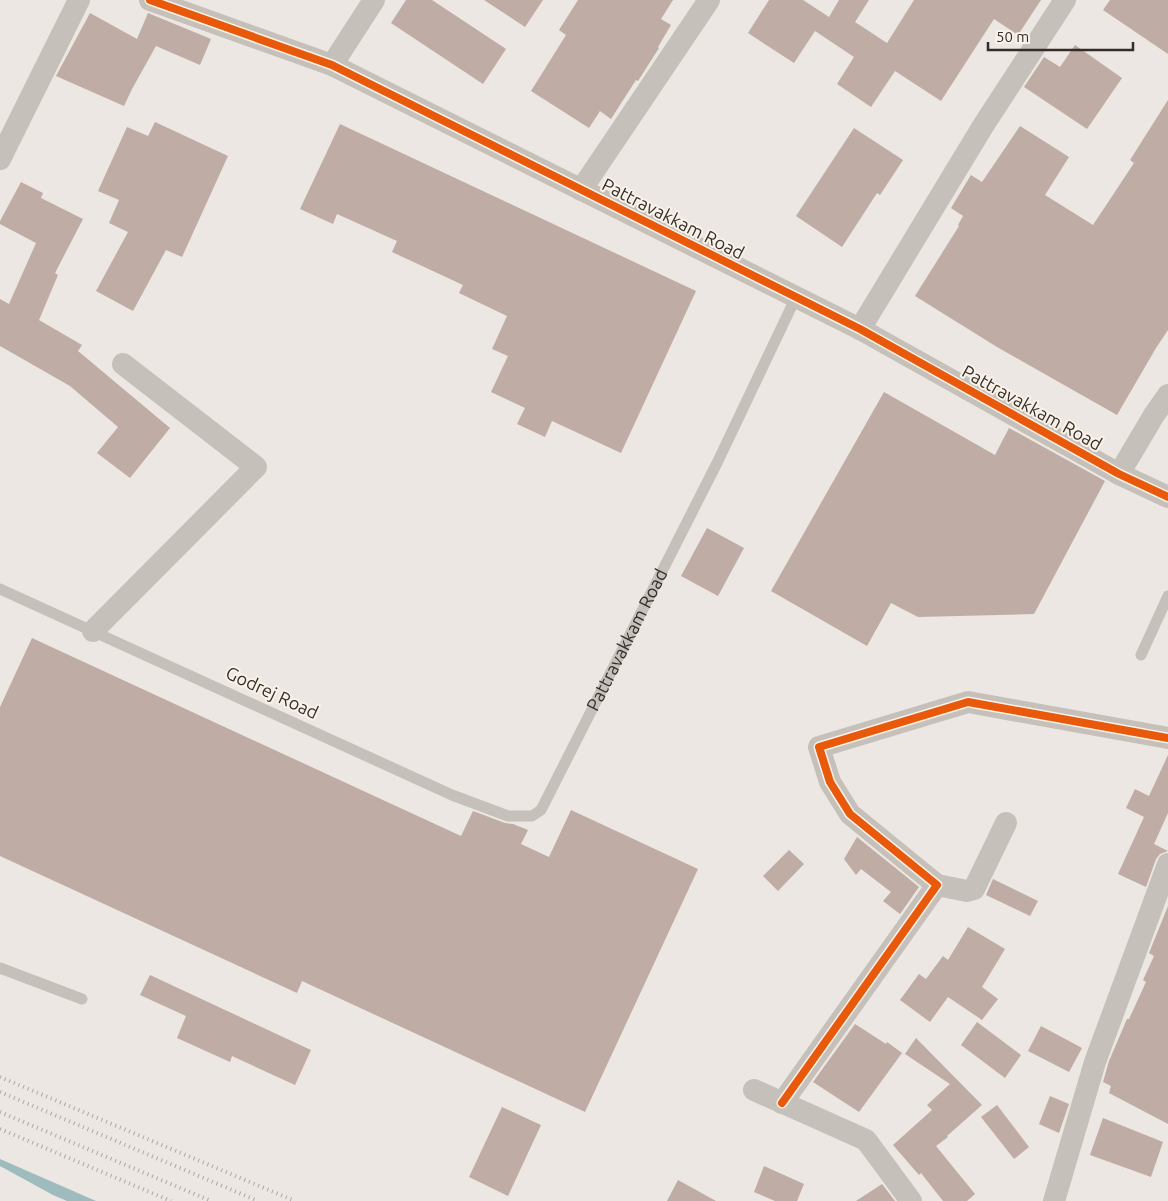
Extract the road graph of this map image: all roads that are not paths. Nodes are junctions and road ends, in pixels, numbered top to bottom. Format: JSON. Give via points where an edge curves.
{"nodes":[{"id":1,"x":80,"y":0,"type":"edge"},
{"id":2,"x":150,"y":0,"type":"edge"},
{"id":3,"x":374,"y":0,"type":"edge"},
{"id":4,"x":709,"y":0,"type":"edge"},
{"id":5,"x":1065,"y":0,"type":"edge"},
{"id":6,"x":332,"y":65,"type":"junction"},
{"id":7,"x":0,"y":158,"type":"edge"},
{"id":8,"x":582,"y":190,"type":"junction"},
{"id":9,"x":796,"y":297,"type":"junction"},
{"id":10,"x":860,"y":329,"type":"junction"},
{"id":11,"x":123,"y":364,"type":"dead end"},
{"id":12,"x":1168,"y":395,"type":"edge"},
{"id":13,"x":1119,"y":474,"type":"junction"},
{"id":14,"x":1168,"y":497,"type":"edge"},
{"id":15,"x":0,"y":589,"type":"edge"},
{"id":16,"x":1168,"y":596,"type":"edge"},
{"id":17,"x":93,"y":631,"type":"junction"},
{"id":18,"x":1141,"y":655,"type":"dead end"},
{"id":19,"x":1168,"y":738,"type":"edge"},
{"id":20,"x":532,"y":816,"type":"joint"},
{"id":21,"x":1006,"y":823,"type":"dead end"},
{"id":22,"x":1168,"y":864,"type":"edge"},
{"id":23,"x":938,"y":885,"type":"junction"},
{"id":24,"x":0,"y":968,"type":"edge"},
{"id":25,"x":82,"y":999,"type":"dead end"},
{"id":26,"x":754,"y":1090,"type":"dead end"},
{"id":27,"x":782,"y":1103,"type":"junction"},
{"id":28,"x":911,"y":1201,"type":"edge"},
{"id":29,"x":1054,"y":1201,"type":"edge"}],
"edges":[{"from":1,"to":7,"type":"street"},
{"from":2,"to":6,"type":"street","name":"Pattravakkam Road"},
{"from":3,"to":6,"type":"street"},
{"from":4,"to":8,"type":"street"},
{"from":5,"to":10,"type":"street","via":[[983,126]]},
{"from":6,"to":8,"type":"street","name":"Pattravakkam Road"},
{"from":8,"to":9,"type":"street","name":"Pattravakkam Road"},
{"from":9,"to":10,"type":"street","name":"Pattravakkam Road"},
{"from":9,"to":20,"type":"lane","name":"Pattravakkam Road","via":[[692,514],[541,810]]},
{"from":10,"to":13,"type":"street","name":"Pattravakkam Road"},
{"from":11,"to":17,"type":"street","via":[[256,467]]},
{"from":12,"to":13,"type":"street"},
{"from":13,"to":14,"type":"street","name":"Pattravakkam Road"},
{"from":15,"to":17,"type":"lane","name":"Godrej Road"},
{"from":16,"to":18,"type":"lane"},
{"from":17,"to":20,"type":"lane","name":"Godrej Road","via":[[452,795],[508,816]]},
{"from":19,"to":23,"type":"street","via":[[968,702],[819,746],[830,782],[850,814]]},
{"from":21,"to":23,"type":"street","via":[[974,889],[967,891]]},
{"from":22,"to":29,"type":"street","via":[[1096,1062]]},
{"from":23,"to":27,"type":"street"},
{"from":24,"to":25,"type":"lane"},
{"from":26,"to":27,"type":"street"},
{"from":27,"to":28,"type":"street","via":[[866,1140]]}]}
